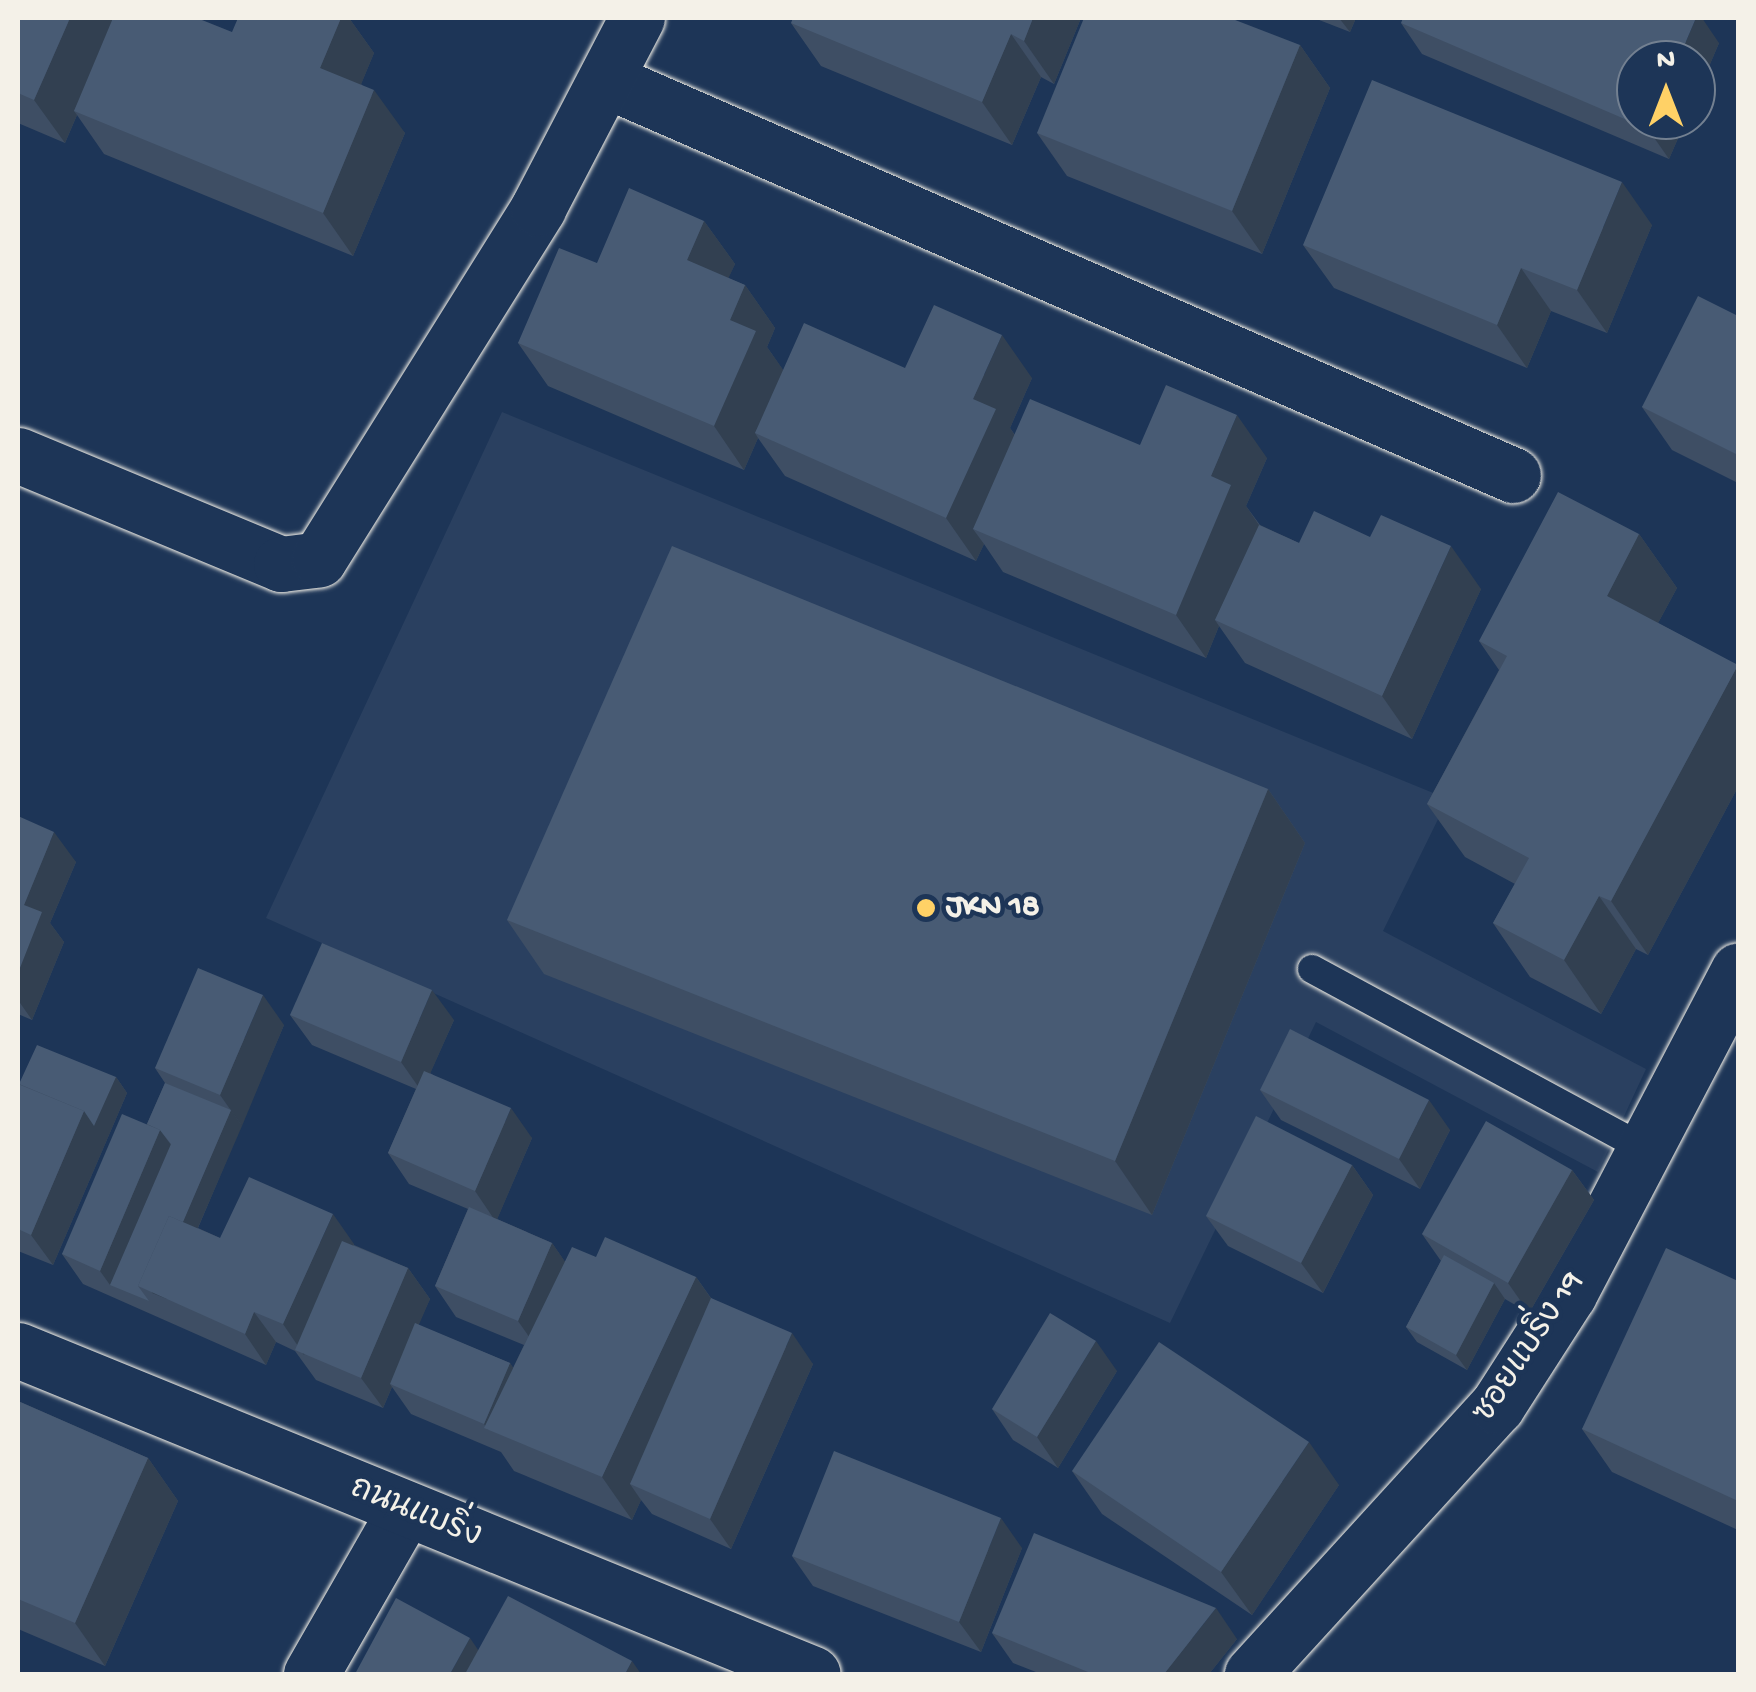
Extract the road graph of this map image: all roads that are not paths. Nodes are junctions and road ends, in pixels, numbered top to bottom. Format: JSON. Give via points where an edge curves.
{"nodes":[{"id":1,"x":637,"y":18,"type":"edge"},
{"id":2,"x":608,"y":80,"type":"junction"},
{"id":3,"x":18,"y":455,"type":"edge"},
{"id":4,"x":1513,"y":475,"type":"dead end"},
{"id":5,"x":1312,"y":969,"type":"dead end"},
{"id":6,"x":1738,"y":971,"type":"edge"},
{"id":7,"x":1645,"y":1149,"type":"junction"},
{"id":8,"x":18,"y":1350,"type":"edge"},
{"id":9,"x":404,"y":1510,"type":"junction"},
{"id":10,"x":311,"y":1674,"type":"edge"},
{"id":11,"x":814,"y":1674,"type":"edge"},
{"id":12,"x":1252,"y":1674,"type":"edge"}],
"edges":[{"from":1,"to":2,"type":"street"},
{"from":2,"to":3,"type":"street","via":[[319,559],[281,564]]},
{"from":2,"to":4,"type":"street"},
{"from":5,"to":7,"type":"lane"},
{"from":6,"to":7,"type":"street","name":"ซอยแบริ่ง 19"},
{"from":7,"to":12,"type":"street","name":"ซอยแบริ่ง 19","via":[[1498,1406]]},
{"from":8,"to":9,"type":"street","name":"ถนนแบริ่ง"},
{"from":9,"to":10,"type":"street"},
{"from":9,"to":11,"type":"street","name":"ถนนแบริ่ง"}]}
